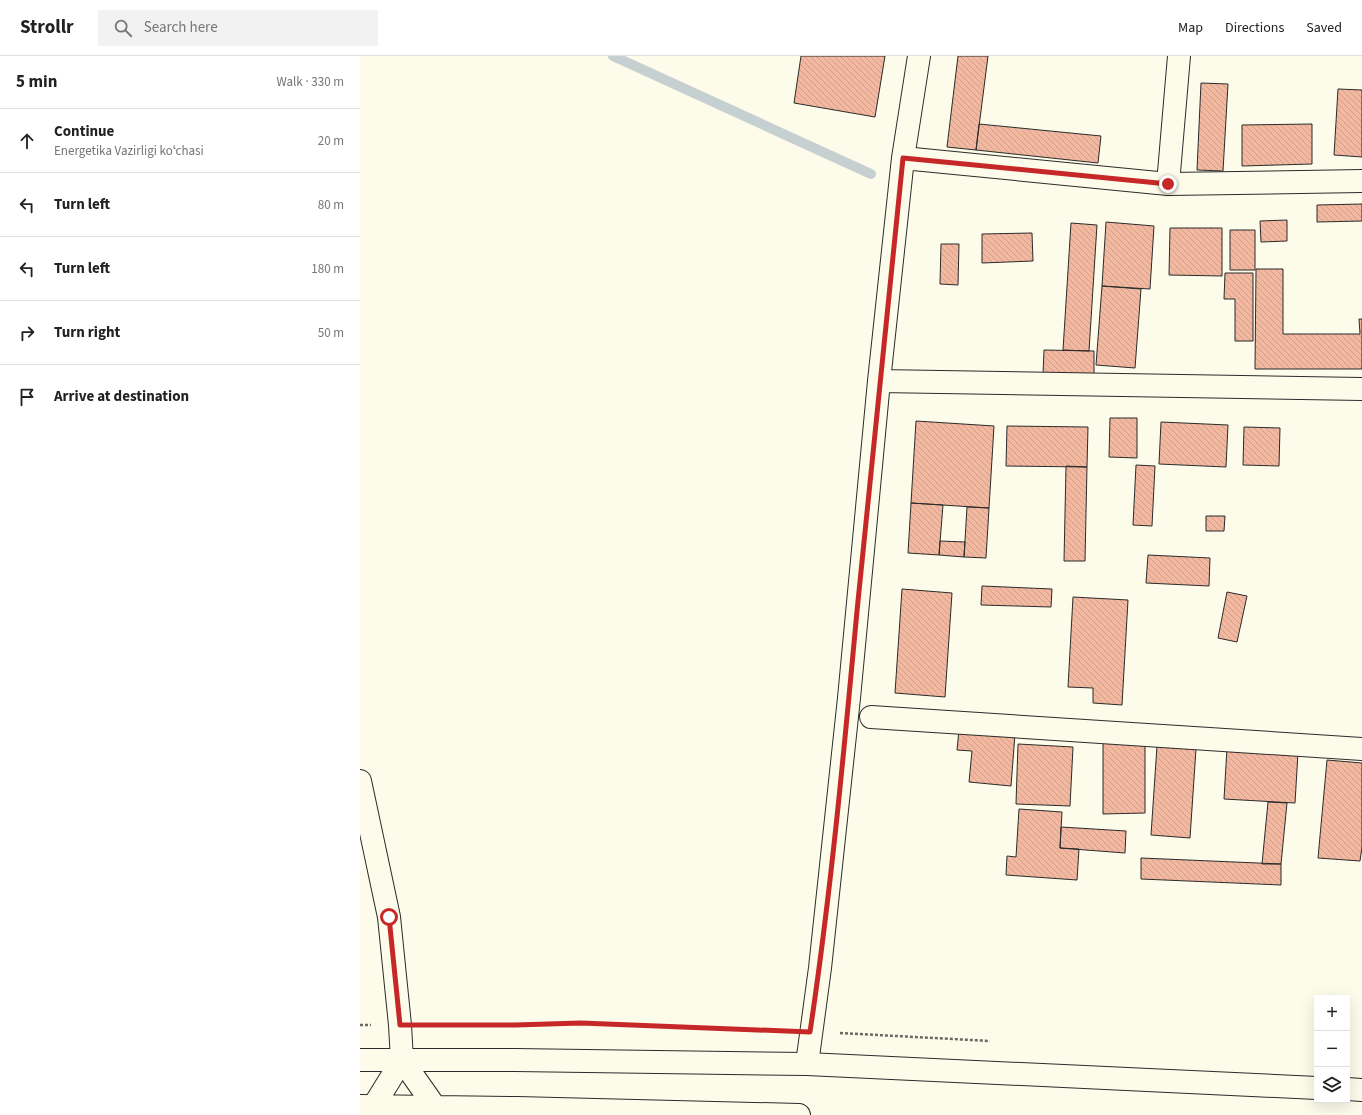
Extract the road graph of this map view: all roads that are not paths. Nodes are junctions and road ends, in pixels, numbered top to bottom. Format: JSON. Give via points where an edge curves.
{"nodes":[{"id":1,"x":919,"y":56,"type":"edge"},
{"id":2,"x":1179,"y":56,"type":"edge"},
{"id":3,"x":903,"y":158,"type":"junction"},
{"id":4,"x":1362,"y":181,"type":"edge"},
{"id":5,"x":1168,"y":184,"type":"junction"},
{"id":6,"x":879,"y":381,"type":"junction"},
{"id":7,"x":1362,"y":389,"type":"edge"},
{"id":8,"x":871,"y":717,"type":"dead end"},
{"id":9,"x":1362,"y":749,"type":"edge"},
{"id":10,"x":360,"y":781,"type":"edge"},
{"id":11,"x":360,"y":1060,"type":"edge"},
{"id":12,"x":402,"y":1060,"type":"junction"},
{"id":13,"x":806,"y":1064,"type":"junction"},
{"id":14,"x":1314,"y":1088,"type":"edge"},
{"id":15,"x":1350,"y":1089,"type":"edge"},
{"id":16,"x":1362,"y":1090,"type":"edge"},
{"id":17,"x":369,"y":1109,"type":"edge"},
{"id":18,"x":436,"y":1111,"type":"edge"},
{"id":19,"x":532,"y":1112,"type":"edge"},
{"id":20,"x":799,"y":1115,"type":"edge"}],
"edges":[{"from":1,"to":3,"type":"main road"},
{"from":2,"to":5,"type":"main road"},
{"from":3,"to":5,"type":"main road"},
{"from":3,"to":6,"type":"main road"},
{"from":4,"to":5,"type":"main road"},
{"from":6,"to":7,"type":"main road"},
{"from":6,"to":13,"type":"main road","via":[[820,968]]},
{"from":8,"to":9,"type":"main road"},
{"from":10,"to":12,"type":"main road","via":[[389,917]]},
{"from":11,"to":12,"type":"main road"},
{"from":12,"to":13,"type":"main road"},
{"from":12,"to":17,"type":"main road"},
{"from":12,"to":18,"type":"main road"},
{"from":13,"to":14,"type":"main road"},
{"from":15,"to":16,"type":"main road"},
{"from":17,"to":18,"type":"main road"},
{"from":18,"to":19,"type":"main road"},
{"from":19,"to":20,"type":"main road"}]}
